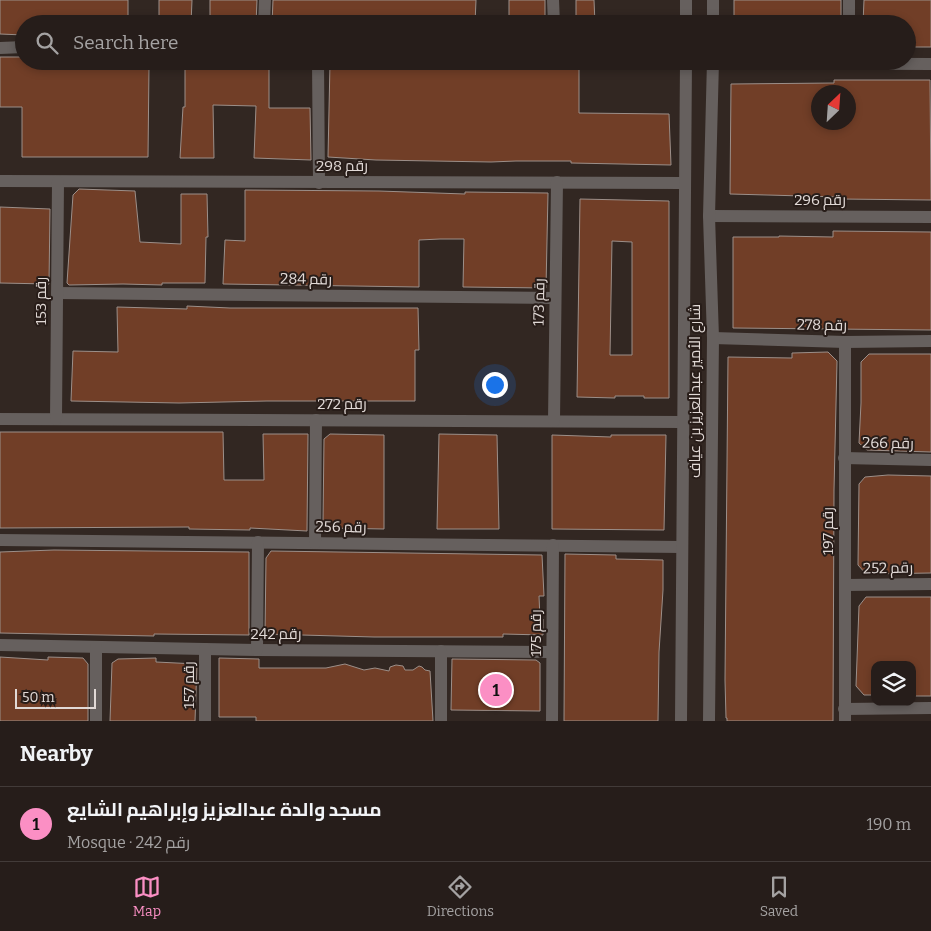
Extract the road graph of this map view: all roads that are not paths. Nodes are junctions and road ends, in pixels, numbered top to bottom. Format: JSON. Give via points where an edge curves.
{"nodes":[{"id":1,"x":265,"y":0,"type":"edge"},
{"id":2,"x":553,"y":0,"type":"edge"},
{"id":3,"x":686,"y":0,"type":"edge"},
{"id":4,"x":713,"y":0,"type":"edge"},
{"id":5,"x":850,"y":0,"type":"edge"},
{"id":6,"x":264,"y":15,"type":"edge"},
{"id":7,"x":554,"y":15,"type":"edge"},
{"id":8,"x":686,"y":15,"type":"edge"},
{"id":9,"x":713,"y":15,"type":"edge"},
{"id":10,"x":849,"y":15,"type":"edge"},
{"id":11,"x":0,"y":48,"type":"edge"},
{"id":12,"x":15,"y":48,"type":"edge"},
{"id":13,"x":916,"y":64,"type":"edge"},
{"id":14,"x":931,"y":64,"type":"edge"},
{"id":15,"x":318,"y":70,"type":"edge"},
{"id":16,"x":686,"y":70,"type":"edge"},
{"id":17,"x":713,"y":70,"type":"edge"},
{"id":18,"x":0,"y":181,"type":"edge"},
{"id":19,"x":58,"y":182,"type":"junction"},
{"id":20,"x":557,"y":182,"type":"junction"},
{"id":21,"x":319,"y":183,"type":"junction"},
{"id":22,"x":685,"y":183,"type":"junction"},
{"id":23,"x":709,"y":216,"type":"junction"},
{"id":24,"x":931,"y":216,"type":"edge"},
{"id":25,"x":57,"y":293,"type":"junction"},
{"id":26,"x":555,"y":298,"type":"junction"},
{"id":27,"x":713,"y":338,"type":"junction"},
{"id":28,"x":931,"y":341,"type":"edge"},
{"id":29,"x":845,"y":342,"type":"junction"},
{"id":30,"x":0,"y":419,"type":"edge"},
{"id":31,"x":56,"y":419,"type":"junction"},
{"id":32,"x":316,"y":420,"type":"junction"},
{"id":33,"x":554,"y":421,"type":"junction"},
{"id":34,"x":683,"y":422,"type":"junction"},
{"id":35,"x":844,"y":458,"type":"junction"},
{"id":36,"x":931,"y":460,"type":"edge"},
{"id":37,"x":0,"y":540,"type":"edge"},
{"id":38,"x":258,"y":542,"type":"junction"},
{"id":39,"x":316,"y":543,"type":"junction"},
{"id":40,"x":553,"y":545,"type":"junction"},
{"id":41,"x":682,"y":547,"type":"junction"},
{"id":42,"x":931,"y":584,"type":"edge"},
{"id":43,"x":845,"y":585,"type":"junction"},
{"id":44,"x":0,"y":645,"type":"edge"},
{"id":45,"x":96,"y":647,"type":"junction"},
{"id":46,"x":205,"y":649,"type":"junction"},
{"id":47,"x":257,"y":650,"type":"junction"},
{"id":48,"x":442,"y":651,"type":"junction"},
{"id":49,"x":552,"y":652,"type":"junction"},
{"id":50,"x":931,"y":708,"type":"edge"},
{"id":51,"x":844,"y":715,"type":"edge"},
{"id":52,"x":96,"y":721,"type":"edge"},
{"id":53,"x":205,"y":721,"type":"edge"},
{"id":54,"x":441,"y":721,"type":"edge"},
{"id":55,"x":552,"y":721,"type":"edge"},
{"id":56,"x":681,"y":721,"type":"edge"},
{"id":57,"x":709,"y":721,"type":"edge"}],
"edges":[{"from":1,"to":6,"type":"street"},
{"from":2,"to":7,"type":"street"},
{"from":3,"to":8,"type":"street"},
{"from":4,"to":9,"type":"street"},
{"from":5,"to":10,"type":"street"},
{"from":11,"to":12,"type":"street"},
{"from":13,"to":14,"type":"street"},
{"from":15,"to":21,"type":"street"},
{"from":16,"to":22,"type":"street","name":"شارع الأمير عبدالعزيز بن عياف"},
{"from":17,"to":23,"type":"street","name":"شارع الأمير عبدالعزيز بن عياف"},
{"from":18,"to":19,"type":"street","name":"رقم 298"},
{"from":19,"to":21,"type":"street","name":"رقم 298"},
{"from":19,"to":25,"type":"street","name":"رقم 153"},
{"from":20,"to":21,"type":"street","name":"رقم 298"},
{"from":20,"to":22,"type":"street","name":"رقم 298"},
{"from":20,"to":26,"type":"street","name":"رقم 173"},
{"from":22,"to":34,"type":"street","name":"شارع الأمير عبدالعزيز بن عياف"},
{"from":23,"to":24,"type":"street","name":"رقم 296"},
{"from":23,"to":27,"type":"street","name":"شارع الأمير عبدالعزيز بن عياف"},
{"from":25,"to":26,"type":"street","name":"رقم 284"},
{"from":25,"to":31,"type":"street","name":"رقم 153"},
{"from":26,"to":33,"type":"street","name":"رقم 173"},
{"from":27,"to":29,"type":"street","name":"رقم 278"},
{"from":27,"to":57,"type":"street","name":"شارع الأمير عبدالعزيز بن عياف"},
{"from":28,"to":29,"type":"street","name":"رقم 278"},
{"from":29,"to":35,"type":"street","name":"رقم 197"},
{"from":30,"to":31,"type":"street","name":"رقم 272"},
{"from":31,"to":32,"type":"street","name":"رقم 272"},
{"from":32,"to":33,"type":"street","name":"رقم 272"},
{"from":32,"to":39,"type":"street"},
{"from":33,"to":34,"type":"street","name":"رقم 272"},
{"from":34,"to":41,"type":"street","name":"شارع الأمير عبدالعزيز بن عياف"},
{"from":35,"to":36,"type":"street","name":"رقم 266"},
{"from":35,"to":43,"type":"street","name":"رقم 197"},
{"from":37,"to":38,"type":"street","name":"رقم 256"},
{"from":38,"to":39,"type":"street","name":"رقم 256"},
{"from":38,"to":47,"type":"street"},
{"from":39,"to":40,"type":"street","name":"رقم 256"},
{"from":40,"to":41,"type":"street","name":"رقم 256"},
{"from":40,"to":49,"type":"street","name":"رقم 175"},
{"from":41,"to":56,"type":"street","name":"شارع الأمير عبدالعزيز بن عياف"},
{"from":42,"to":43,"type":"street","name":"رقم 252"},
{"from":43,"to":51,"type":"street","name":"رقم 197"},
{"from":44,"to":45,"type":"street","name":"رقم 242"},
{"from":45,"to":46,"type":"street","name":"رقم 242"},
{"from":45,"to":52,"type":"street"},
{"from":46,"to":47,"type":"street","name":"رقم 242"},
{"from":46,"to":53,"type":"street","name":"رقم 157"},
{"from":47,"to":48,"type":"street","name":"رقم 242"},
{"from":48,"to":49,"type":"street","name":"رقم 242"},
{"from":48,"to":54,"type":"street"},
{"from":49,"to":55,"type":"street","name":"رقم 175"},
{"from":50,"to":51,"type":"street"}]}
